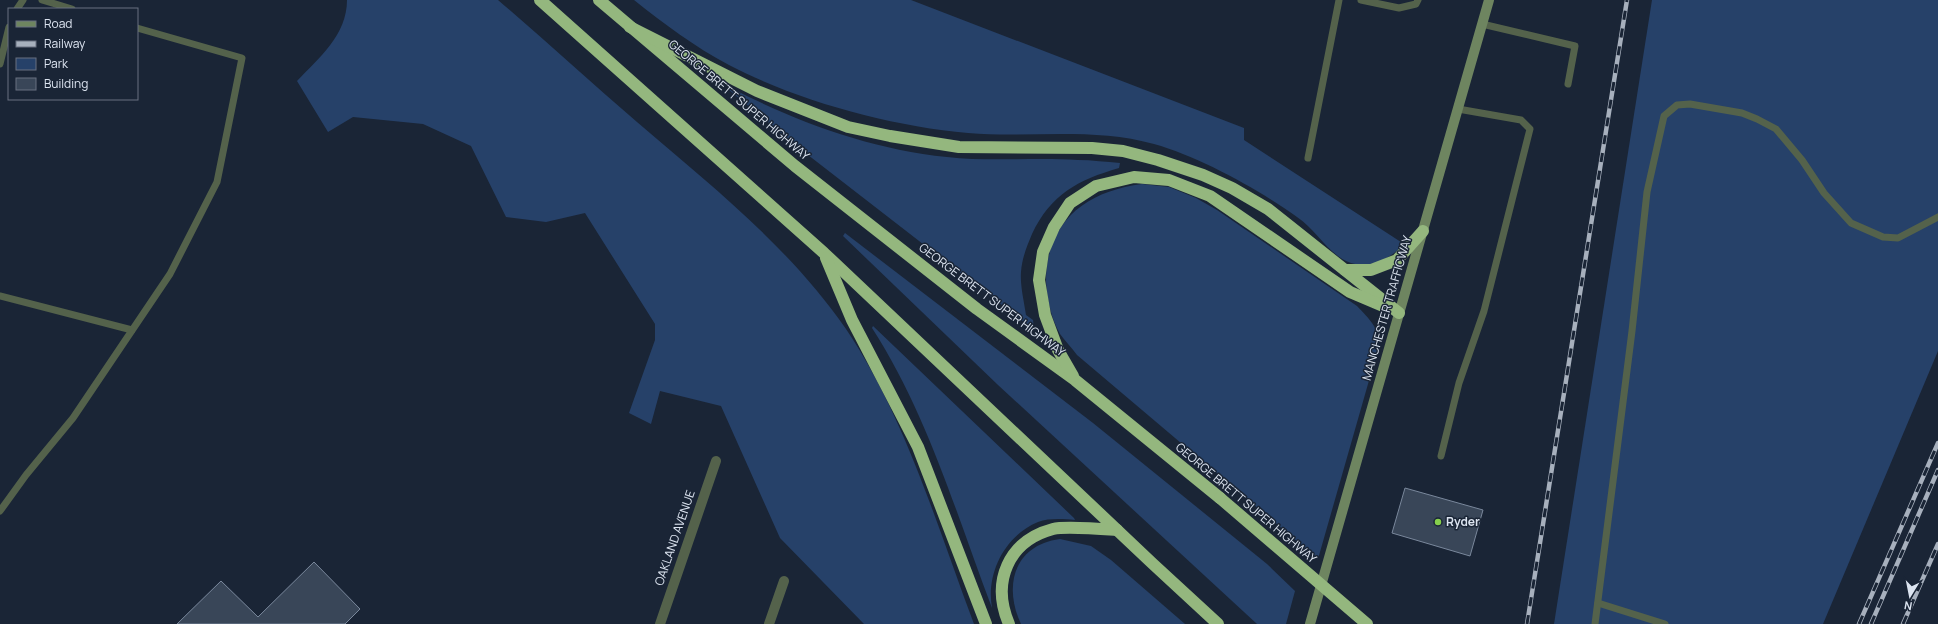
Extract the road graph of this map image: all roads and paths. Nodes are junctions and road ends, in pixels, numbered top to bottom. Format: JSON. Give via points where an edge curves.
{"nodes":[{"id":1,"x":42,"y":0,"type":"edge"},
{"id":2,"x":540,"y":0,"type":"edge"},
{"id":3,"x":599,"y":0,"type":"edge"},
{"id":4,"x":1339,"y":0,"type":"edge"},
{"id":5,"x":1361,"y":0,"type":"edge"},
{"id":6,"x":1418,"y":0,"type":"edge"},
{"id":7,"x":1489,"y":0,"type":"edge"},
{"id":8,"x":69,"y":8,"type":"edge"},
{"id":9,"x":1482,"y":24,"type":"junction"},
{"id":10,"x":630,"y":27,"type":"junction"},
{"id":11,"x":138,"y":28,"type":"edge"},
{"id":12,"x":8,"y":31,"type":"edge"},
{"id":13,"x":0,"y":64,"type":"edge"},
{"id":14,"x":1568,"y":84,"type":"dead end"},
{"id":15,"x":1458,"y":109,"type":"junction"},
{"id":16,"x":1308,"y":158,"type":"dead end"},
{"id":17,"x":1938,"y":217,"type":"edge"},
{"id":18,"x":1423,"y":231,"type":"junction"},
{"id":19,"x":824,"y":253,"type":"junction"},
{"id":20,"x":1345,"y":270,"type":"junction"},
{"id":21,"x":0,"y":296,"type":"edge"},
{"id":22,"x":1399,"y":313,"type":"junction"},
{"id":23,"x":132,"y":330,"type":"junction"},
{"id":24,"x":1075,"y":380,"type":"junction"},
{"id":25,"x":1441,"y":456,"type":"dead end"},
{"id":26,"x":716,"y":461,"type":"dead end"},
{"id":27,"x":0,"y":511,"type":"edge"},
{"id":28,"x":1117,"y":530,"type":"junction"},
{"id":29,"x":784,"y":582,"type":"dead end"},
{"id":30,"x":1598,"y":604,"type":"junction"},
{"id":31,"x":660,"y":624,"type":"edge"},
{"id":32,"x":769,"y":624,"type":"edge"},
{"id":33,"x":986,"y":624,"type":"edge"},
{"id":34,"x":1009,"y":624,"type":"edge"},
{"id":35,"x":1218,"y":624,"type":"edge"},
{"id":36,"x":1310,"y":624,"type":"edge"},
{"id":37,"x":1367,"y":624,"type":"edge"},
{"id":38,"x":1595,"y":624,"type":"edge"},
{"id":39,"x":1664,"y":624,"type":"edge"}],
"edges":[{"from":1,"to":8,"type":"lane"},
{"from":2,"to":19,"type":"highway"},
{"from":3,"to":10,"type":"highway","name":"GEORGE BRETT SUPER HIGHWAY"},
{"from":4,"to":16,"type":"lane"},
{"from":5,"to":6,"type":"lane","via":[[1399,8],[1416,4]]},
{"from":7,"to":9,"type":"main road","name":"MANCHESTER TRAFFICWAY"},
{"from":9,"to":14,"type":"lane","via":[[1575,46]]},
{"from":9,"to":15,"type":"main road","name":"MANCHESTER TRAFFICWAY"},
{"from":10,"to":20,"type":"highway","via":[[757,90],[848,127],[959,147],[1092,148],[1123,151],[1203,175],[1268,209]]},
{"from":10,"to":24,"type":"highway","name":"GEORGE BRETT SUPER HIGHWAY","via":[[801,171],[977,309]]},
{"from":11,"to":23,"type":"lane","via":[[242,58],[218,182],[170,274]]},
{"from":12,"to":13,"type":"lane"},
{"from":15,"to":18,"type":"main road","name":"MANCHESTER TRAFFICWAY"},
{"from":15,"to":25,"type":"lane","via":[[1521,120],[1530,129],[1484,311],[1459,383]]},
{"from":17,"to":30,"type":"lane","via":[[1898,238],[1883,237],[1852,223],[1824,192],[1776,128],[1742,113],[1690,104],[1677,105],[1664,116],[1648,192]]},
{"from":18,"to":20,"type":"highway","via":[[1397,260],[1371,270]]},
{"from":18,"to":22,"type":"main road","name":"MANCHESTER TRAFFICWAY"},
{"from":19,"to":28,"type":"highway"},
{"from":19,"to":33,"type":"highway","via":[[852,320],[918,447]]},
{"from":20,"to":22,"type":"highway"},
{"from":21,"to":23,"type":"lane"},
{"from":22,"to":24,"type":"highway","via":[[1350,292],[1210,196],[1169,180],[1134,177],[1096,186],[1070,203],[1054,227],[1043,252],[1039,280],[1045,315],[1058,350]]},
{"from":22,"to":36,"type":"main road","name":"MANCHESTER TRAFFICWAY"},
{"from":23,"to":27,"type":"lane","via":[[73,418]]},
{"from":24,"to":37,"type":"highway","name":"GEORGE BRETT SUPER HIGHWAY","bridge":true,"via":[[1220,498]]},
{"from":26,"to":31,"type":"street","name":"OAKLAND AVENUE"},
{"from":28,"to":34,"type":"highway","via":[[1055,528],[1030,538],[1014,553],[1004,573],[1001,591],[1004,613]]},
{"from":28,"to":35,"type":"highway"},
{"from":29,"to":32,"type":"street"},
{"from":30,"to":38,"type":"lane"},
{"from":30,"to":39,"type":"lane"}]}
